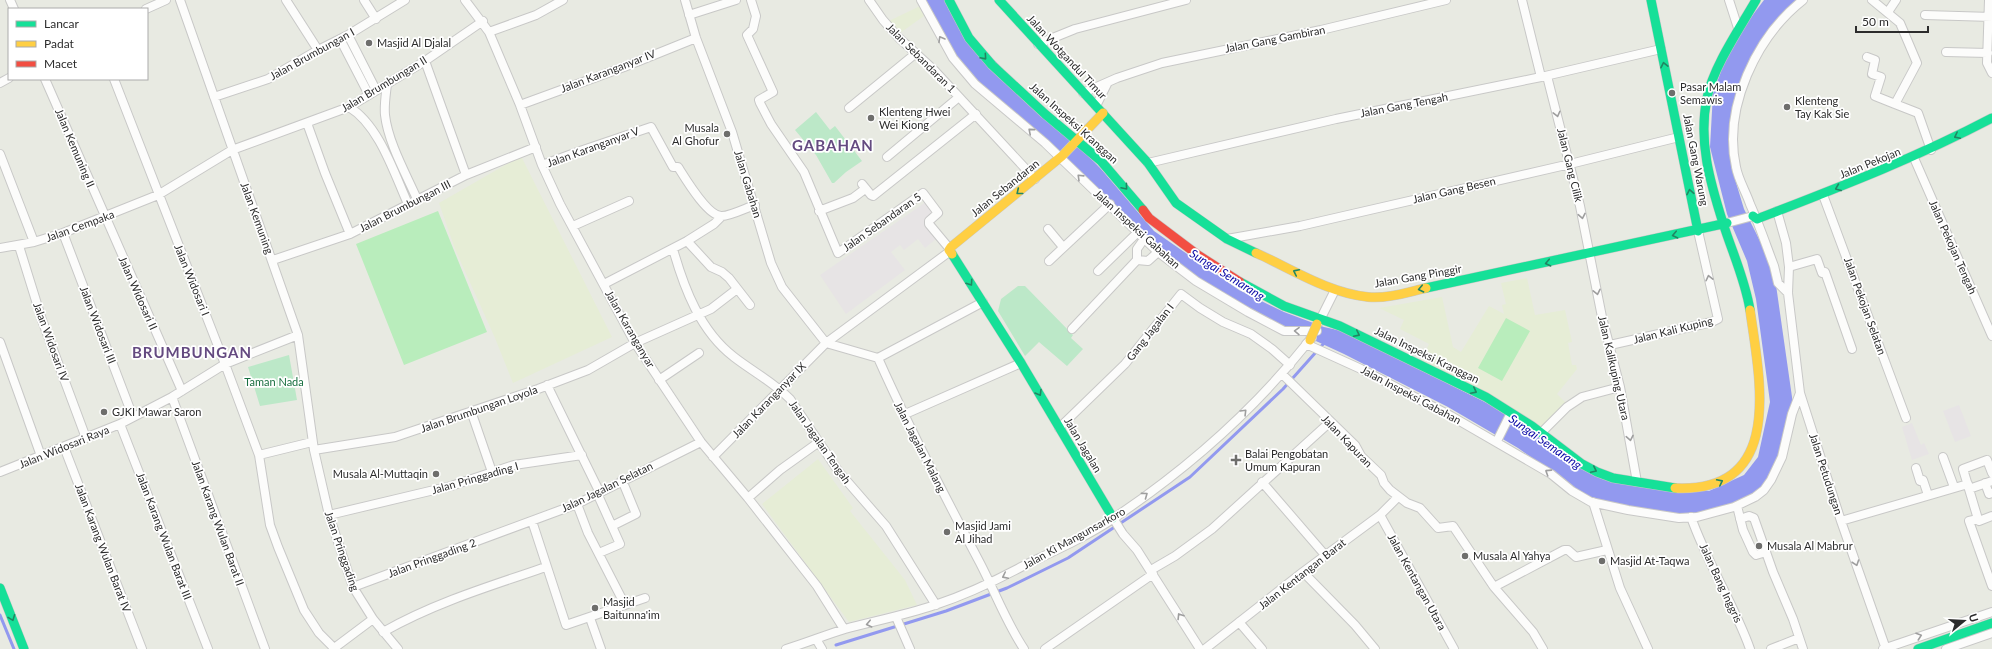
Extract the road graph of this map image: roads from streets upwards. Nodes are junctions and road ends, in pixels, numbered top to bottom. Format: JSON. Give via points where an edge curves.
{"nodes":[{"id":1,"x":166,"y":0,"type":"edge"},
{"id":2,"x":180,"y":0,"type":"edge"},
{"id":3,"x":286,"y":0,"type":"edge"},
{"id":4,"x":364,"y":0,"type":"edge"},
{"id":5,"x":405,"y":0,"type":"edge"},
{"id":6,"x":466,"y":0,"type":"edge"},
{"id":7,"x":563,"y":0,"type":"edge"},
{"id":8,"x":685,"y":0,"type":"edge"},
{"id":9,"x":736,"y":0,"type":"edge"},
{"id":10,"x":751,"y":0,"type":"edge"},
{"id":11,"x":869,"y":0,"type":"edge"},
{"id":12,"x":921,"y":0,"type":"edge"},
{"id":13,"x":949,"y":0,"type":"edge"},
{"id":14,"x":1186,"y":0,"type":"edge"},
{"id":15,"x":1446,"y":0,"type":"edge"},
{"id":16,"x":1522,"y":0,"type":"edge"},
{"id":17,"x":1651,"y":0,"type":"edge"},
{"id":18,"x":1729,"y":0,"type":"edge"},
{"id":19,"x":1756,"y":0,"type":"edge"},
{"id":20,"x":1872,"y":0,"type":"edge"},
{"id":21,"x":1896,"y":0,"type":"edge"},
{"id":22,"x":1989,"y":0,"type":"edge"},
{"id":23,"x":1001,"y":1,"type":"edge"},
{"id":24,"x":1799,"y":2,"type":"edge"},
{"id":25,"x":717,"y":3,"type":"edge"},
{"id":26,"x":148,"y":8,"type":"edge"},
{"id":27,"x":1888,"y":12,"type":"junction"},
{"id":28,"x":689,"y":15,"type":"junction"},
{"id":29,"x":1925,"y":16,"type":"dead end"},
{"id":30,"x":1990,"y":16,"type":"edge"},
{"id":31,"x":376,"y":19,"type":"junction"},
{"id":32,"x":483,"y":21,"type":"junction"},
{"id":33,"x":1738,"y":28,"type":"junction"},
{"id":34,"x":489,"y":32,"type":"junction"},
{"id":35,"x":348,"y":35,"type":"junction"},
{"id":36,"x":696,"y":38,"type":"junction"},
{"id":37,"x":340,"y":39,"type":"junction"},
{"id":38,"x":1038,"y":44,"type":"junction"},
{"id":39,"x":1661,"y":49,"type":"junction"},
{"id":40,"x":318,"y":50,"type":"junction"},
{"id":41,"x":1946,"y":52,"type":"dead end"},
{"id":42,"x":1988,"y":53,"type":"junction"},
{"id":43,"x":915,"y":54,"type":"junction"},
{"id":44,"x":1867,"y":57,"type":"dead end"},
{"id":45,"x":361,"y":60,"type":"junction"},
{"id":46,"x":425,"y":61,"type":"junction"},
{"id":47,"x":353,"y":64,"type":"junction"},
{"id":48,"x":1992,"y":73,"type":"edge"},
{"id":49,"x":1544,"y":77,"type":"junction"},
{"id":50,"x":45,"y":80,"type":"edge"},
{"id":51,"x":114,"y":80,"type":"edge"},
{"id":52,"x":387,"y":84,"type":"junction"},
{"id":53,"x":1107,"y":84,"type":"junction"},
{"id":54,"x":376,"y":90,"type":"junction"},
{"id":55,"x":1083,"y":93,"type":"junction"},
{"id":56,"x":369,"y":95,"type":"junction"},
{"id":57,"x":214,"y":97,"type":"junction"},
{"id":58,"x":959,"y":97,"type":"junction"},
{"id":59,"x":1895,"y":104,"type":"junction"},
{"id":60,"x":520,"y":105,"type":"junction"},
{"id":61,"x":349,"y":108,"type":"junction"},
{"id":62,"x":849,"y":108,"type":"dead end"},
{"id":63,"x":1099,"y":109,"type":"junction"},
{"id":64,"x":976,"y":114,"type":"junction"},
{"id":65,"x":1992,"y":118,"type":"edge"},
{"id":66,"x":307,"y":124,"type":"junction"},
{"id":67,"x":1679,"y":137,"type":"junction"},
{"id":68,"x":1076,"y":141,"type":"junction"},
{"id":69,"x":536,"y":147,"type":"junction"},
{"id":70,"x":232,"y":150,"type":"junction"},
{"id":71,"x":1932,"y":150,"type":"junction"},
{"id":72,"x":0,"y":154,"type":"edge"},
{"id":73,"x":888,"y":157,"type":"dead end"},
{"id":74,"x":1061,"y":157,"type":"junction"},
{"id":75,"x":1914,"y":158,"type":"junction"},
{"id":76,"x":1148,"y":163,"type":"junction"},
{"id":77,"x":1570,"y":164,"type":"junction"},
{"id":78,"x":542,"y":165,"type":"junction"},
{"id":79,"x":466,"y":175,"type":"junction"},
{"id":80,"x":1035,"y":179,"type":"junction"},
{"id":81,"x":1824,"y":194,"type":"junction"},
{"id":82,"x":158,"y":195,"type":"junction"},
{"id":83,"x":417,"y":199,"type":"junction"},
{"id":84,"x":629,"y":201,"type":"dead end"},
{"id":85,"x":408,"y":204,"type":"junction"},
{"id":86,"x":1110,"y":204,"type":"junction"},
{"id":87,"x":755,"y":205,"type":"junction"},
{"id":88,"x":819,"y":210,"type":"junction"},
{"id":89,"x":1777,"y":211,"type":"junction"},
{"id":90,"x":721,"y":216,"type":"junction"},
{"id":91,"x":104,"y":217,"type":"junction"},
{"id":92,"x":1755,"y":218,"type":"junction"},
{"id":93,"x":1725,"y":224,"type":"junction"},
{"id":94,"x":573,"y":226,"type":"junction"},
{"id":95,"x":1048,"y":229,"type":"dead end"},
{"id":96,"x":1698,"y":231,"type":"junction"},
{"id":97,"x":1138,"y":232,"type":"junction"},
{"id":98,"x":63,"y":233,"type":"junction"},
{"id":99,"x":350,"y":234,"type":"junction"},
{"id":100,"x":1144,"y":239,"type":"junction"},
{"id":101,"x":1227,"y":239,"type":"junction"},
{"id":102,"x":687,"y":241,"type":"junction"},
{"id":103,"x":34,"y":242,"type":"junction"},
{"id":104,"x":19,"y":246,"type":"junction"},
{"id":105,"x":1064,"y":247,"type":"junction"},
{"id":106,"x":0,"y":248,"type":"edge"},
{"id":107,"x":673,"y":249,"type":"junction"},
{"id":108,"x":949,"y":250,"type":"junction"},
{"id":109,"x":1158,"y":252,"type":"junction"},
{"id":110,"x":1590,"y":254,"type":"junction"},
{"id":111,"x":273,"y":260,"type":"junction"},
{"id":112,"x":1049,"y":260,"type":"dead end"},
{"id":113,"x":1137,"y":260,"type":"junction"},
{"id":114,"x":1789,"y":267,"type":"junction"},
{"id":115,"x":1098,"y":271,"type":"dead end"},
{"id":116,"x":604,"y":284,"type":"junction"},
{"id":117,"x":737,"y":289,"type":"junction"},
{"id":118,"x":1335,"y":290,"type":"junction"},
{"id":119,"x":1788,"y":293,"type":"junction"},
{"id":120,"x":983,"y":302,"type":"junction"},
{"id":121,"x":750,"y":305,"type":"dead end"},
{"id":122,"x":699,"y":315,"type":"junction"},
{"id":123,"x":1320,"y":321,"type":"junction"},
{"id":124,"x":1072,"y":328,"type":"dead end"},
{"id":125,"x":298,"y":335,"type":"junction"},
{"id":126,"x":1992,"y":336,"type":"edge"},
{"id":127,"x":0,"y":342,"type":"edge"},
{"id":128,"x":826,"y":343,"type":"junction"},
{"id":129,"x":635,"y":344,"type":"junction"},
{"id":130,"x":1310,"y":344,"type":"junction"},
{"id":131,"x":1610,"y":345,"type":"junction"},
{"id":132,"x":1852,"y":348,"type":"dead end"},
{"id":133,"x":699,"y":353,"type":"dead end"},
{"id":134,"x":878,"y":358,"type":"junction"},
{"id":135,"x":1021,"y":363,"type":"junction"},
{"id":136,"x":226,"y":364,"type":"junction"},
{"id":137,"x":1290,"y":365,"type":"junction"},
{"id":138,"x":1283,"y":376,"type":"junction"},
{"id":139,"x":659,"y":380,"type":"junction"},
{"id":140,"x":547,"y":384,"type":"junction"},
{"id":141,"x":1620,"y":387,"type":"junction"},
{"id":142,"x":780,"y":389,"type":"junction"},
{"id":143,"x":182,"y":391,"type":"junction"},
{"id":144,"x":1800,"y":393,"type":"junction"},
{"id":145,"x":172,"y":397,"type":"junction"},
{"id":146,"x":471,"y":411,"type":"junction"},
{"id":147,"x":1510,"y":414,"type":"junction"},
{"id":148,"x":903,"y":415,"type":"junction"},
{"id":149,"x":133,"y":417,"type":"junction"},
{"id":150,"x":1906,"y":418,"type":"dead end"},
{"id":151,"x":1330,"y":422,"type":"junction"},
{"id":152,"x":120,"y":424,"type":"junction"},
{"id":153,"x":1059,"y":428,"type":"junction"},
{"id":154,"x":1541,"y":433,"type":"junction"},
{"id":155,"x":86,"y":438,"type":"junction"},
{"id":156,"x":1498,"y":440,"type":"junction"},
{"id":157,"x":701,"y":442,"type":"junction"},
{"id":158,"x":819,"y":442,"type":"junction"},
{"id":159,"x":313,"y":446,"type":"junction"},
{"id":160,"x":64,"y":447,"type":"junction"},
{"id":161,"x":582,"y":454,"type":"junction"},
{"id":162,"x":259,"y":455,"type":"junction"},
{"id":163,"x":41,"y":456,"type":"junction"},
{"id":164,"x":713,"y":457,"type":"junction"},
{"id":165,"x":1943,"y":458,"type":"dead end"},
{"id":166,"x":1916,"y":468,"type":"dead end"},
{"id":167,"x":0,"y":472,"type":"edge"},
{"id":168,"x":492,"y":472,"type":"junction"},
{"id":169,"x":1992,"y":473,"type":"edge"},
{"id":170,"x":622,"y":480,"type":"junction"},
{"id":171,"x":1262,"y":482,"type":"junction"},
{"id":172,"x":1637,"y":482,"type":"junction"},
{"id":173,"x":1989,"y":482,"type":"edge"},
{"id":174,"x":1969,"y":486,"type":"junction"},
{"id":175,"x":1954,"y":487,"type":"junction"},
{"id":176,"x":598,"y":492,"type":"junction"},
{"id":177,"x":1992,"y":493,"type":"edge"},
{"id":178,"x":1928,"y":494,"type":"junction"},
{"id":179,"x":1398,"y":497,"type":"junction"},
{"id":180,"x":748,"y":498,"type":"junction"},
{"id":181,"x":1592,"y":502,"type":"junction"},
{"id":182,"x":577,"y":504,"type":"junction"},
{"id":183,"x":1737,"y":506,"type":"junction"},
{"id":184,"x":329,"y":515,"type":"junction"},
{"id":185,"x":1380,"y":515,"type":"junction"},
{"id":186,"x":1992,"y":516,"type":"edge"},
{"id":187,"x":1691,"y":517,"type":"junction"},
{"id":188,"x":1978,"y":518,"type":"junction"},
{"id":189,"x":1740,"y":519,"type":"junction"},
{"id":190,"x":1115,"y":520,"type":"junction"},
{"id":191,"x":532,"y":521,"type":"junction"},
{"id":192,"x":1841,"y":521,"type":"junction"},
{"id":193,"x":612,"y":526,"type":"junction"},
{"id":194,"x":512,"y":528,"type":"joint"},
{"id":195,"x":1607,"y":550,"type":"junction"},
{"id":196,"x":1766,"y":552,"type":"junction"},
{"id":197,"x":599,"y":553,"type":"junction"},
{"id":198,"x":1325,"y":555,"type":"junction"},
{"id":199,"x":546,"y":567,"type":"junction"},
{"id":200,"x":1152,"y":572,"type":"junction"},
{"id":201,"x":1303,"y":572,"type":"junction"},
{"id":202,"x":1992,"y":586,"type":"edge"},
{"id":203,"x":353,"y":587,"type":"junction"},
{"id":204,"x":0,"y":588,"type":"edge"},
{"id":205,"x":1494,"y":588,"type":"junction"},
{"id":206,"x":994,"y":590,"type":"junction"},
{"id":207,"x":645,"y":598,"type":"dead end"},
{"id":208,"x":625,"y":605,"type":"junction"},
{"id":209,"x":936,"y":605,"type":"junction"},
{"id":210,"x":1992,"y":612,"type":"edge"},
{"id":211,"x":590,"y":618,"type":"junction"},
{"id":212,"x":373,"y":619,"type":"junction"},
{"id":213,"x":1239,"y":622,"type":"junction"},
{"id":214,"x":898,"y":623,"type":"junction"},
{"id":215,"x":1992,"y":623,"type":"edge"},
{"id":216,"x":844,"y":630,"type":"junction"},
{"id":217,"x":383,"y":632,"type":"junction"},
{"id":218,"x":1992,"y":633,"type":"edge"},
{"id":219,"x":1799,"y":638,"type":"junction"},
{"id":220,"x":816,"y":639,"type":"junction"},
{"id":221,"x":1947,"y":646,"type":"edge"},
{"id":222,"x":24,"y":649,"type":"edge"},
{"id":223,"x":142,"y":649,"type":"edge"},
{"id":224,"x":208,"y":649,"type":"edge"},
{"id":225,"x":265,"y":649,"type":"edge"},
{"id":226,"x":333,"y":649,"type":"edge"},
{"id":227,"x":398,"y":649,"type":"edge"},
{"id":228,"x":601,"y":649,"type":"edge"},
{"id":229,"x":786,"y":649,"type":"edge"},
{"id":230,"x":822,"y":649,"type":"edge"},
{"id":231,"x":910,"y":649,"type":"edge"},
{"id":232,"x":1024,"y":649,"type":"edge"},
{"id":233,"x":1045,"y":649,"type":"edge"},
{"id":234,"x":1200,"y":649,"type":"edge"},
{"id":235,"x":1205,"y":649,"type":"edge"},
{"id":236,"x":1262,"y":649,"type":"edge"},
{"id":237,"x":1375,"y":649,"type":"edge"},
{"id":238,"x":1454,"y":649,"type":"edge"},
{"id":239,"x":1543,"y":649,"type":"edge"},
{"id":240,"x":1648,"y":649,"type":"edge"},
{"id":241,"x":1750,"y":649,"type":"edge"},
{"id":242,"x":1771,"y":649,"type":"edge"},
{"id":243,"x":1803,"y":649,"type":"edge"},
{"id":244,"x":1884,"y":649,"type":"edge"},
{"id":245,"x":1918,"y":649,"type":"edge"}],
"edges":[{"from":1,"to":26,"type":"street"},
{"from":2,"to":57,"type":"street","name":"Jalan Kemuning"},
{"from":3,"to":40,"type":"street"},
{"from":4,"to":31,"type":"street"},
{"from":5,"to":31,"type":"street","name":"Jalan Brumbungan I"},
{"from":6,"to":32,"type":"street","name":"Jalan Karanganyar"},
{"from":7,"to":34,"type":"street","via":[[536,15]]},
{"from":8,"to":28,"type":"street","name":"Jalan Gabahan"},
{"from":9,"to":25,"type":"street"},
{"from":10,"to":88,"type":"street","name":"Jalan Sebandaran 5","via":[[756,16],[753,29],[747,33],[747,37],[773,92],[760,100],[760,104],[804,172]]},
{"from":11,"to":43,"type":"street","name":"Jalan Sebandaran 1","via":[[883,20]]},
{"from":74,"to":12,"type":"street","name":"Jalan Inspeksi Gabahan","one_way":true,"via":[[963,71],[944,43]]},
{"from":13,"to":68,"type":"street","name":"Jalan Inspeksi Kranggan","one_way":true,"via":[[969,38],[992,66]]},
{"from":14,"to":38,"type":"street","via":[[1074,29]]},
{"from":15,"to":53,"type":"street","name":"Jalan Gang Gambiran","via":[[1321,30],[1162,63],[1117,78]]},
{"from":16,"to":49,"type":"street","name":"Jalan Gang Cilik"},
{"from":17,"to":39,"type":"street","name":"Jalan Gang Warung"},
{"from":18,"to":33,"type":"street"},
{"from":19,"to":33,"type":"street","name":"Jalan Inspeksi Kranggan"},
{"from":20,"to":27,"type":"street"},
{"from":21,"to":27,"type":"street"},
{"from":22,"to":30,"type":"street"},
{"from":23,"to":38,"type":"street","name":"Jalan Wotgandul Timur"},
{"from":24,"to":92,"type":"street","name":"Jalan Petudungan","via":[[1759,52],[1743,85],[1735,118],[1733,139],[1736,168]]},
{"from":25,"to":28,"type":"street"},
{"from":27,"to":59,"type":"street","via":[[1900,23],[1917,63]]},
{"from":28,"to":36,"type":"street","name":"Jalan Gabahan"},
{"from":29,"to":30,"type":"street"},
{"from":30,"to":42,"type":"street"},
{"from":31,"to":35,"type":"street","name":"Jalan Brumbungan I"},
{"from":32,"to":34,"type":"street","name":"Jalan Karanganyar"},
{"from":32,"to":46,"type":"street","name":"Jalan Brumbungan II"},
{"from":33,"to":93,"type":"street","name":"Jalan Inspeksi Kranggan","via":[[1707,97],[1703,117],[1706,162]]},
{"from":34,"to":60,"type":"street","name":"Jalan Karanganyar"},
{"from":35,"to":37,"type":"street","name":"Jalan Brumbungan I"},
{"from":35,"to":45,"type":"street"},
{"from":36,"to":60,"type":"street","name":"Jalan Karanganyar IV"},
{"from":36,"to":87,"type":"street","name":"Jalan Gabahan","via":[[732,132]]},
{"from":37,"to":40,"type":"street","name":"Jalan Brumbungan I"},
{"from":37,"to":47,"type":"street"},
{"from":38,"to":55,"type":"street","name":"Jalan Wotgandul Timur"},
{"from":39,"to":49,"type":"street","name":"Jalan Gang Tengah"},
{"from":67,"to":39,"type":"street","name":"Jalan Gang Warung","one_way":true},
{"from":40,"to":57,"type":"street","name":"Jalan Brumbungan I","via":[[268,79]]},
{"from":41,"to":42,"type":"street"},
{"from":42,"to":48,"type":"street","via":[[1987,63]]},
{"from":43,"to":58,"type":"street","name":"Jalan Sebandaran 1"},
{"from":43,"to":62,"type":"street"},
{"from":44,"to":59,"type":"street","via":[[1875,60],[1872,74],[1881,77],[1875,96]]},
{"from":45,"to":47,"type":"street"},
{"from":45,"to":54,"type":"street"},
{"from":46,"to":52,"type":"street","name":"Jalan Brumbungan II"},
{"from":46,"to":79,"type":"street"},
{"from":47,"to":56,"type":"street"},
{"from":49,"to":76,"type":"street","name":"Jalan Gang Tengah","via":[[1336,119]]},
{"from":49,"to":77,"type":"street","name":"Jalan Gang Cilik","one_way":true},
{"from":50,"to":91,"type":"street","name":"Jalan Kemuning II"},
{"from":51,"to":82,"type":"street","name":"Jalan Widosari I"},
{"from":52,"to":54,"type":"street","name":"Jalan Brumbungan II"},
{"from":52,"to":83,"type":"street","via":[[387,123],[398,158]]},
{"from":53,"to":55,"type":"street","name":"Jalan Gang Gambiran"},
{"from":53,"to":63,"type":"street"},
{"from":54,"to":56,"type":"street","name":"Jalan Brumbungan II"},
{"from":55,"to":63,"type":"street","name":"Jalan Wotgandul Timur"},
{"from":56,"to":61,"type":"street","name":"Jalan Brumbungan II"},
{"from":57,"to":70,"type":"street","name":"Jalan Kemuning"},
{"from":58,"to":64,"type":"street","name":"Jalan Sebandaran 1"},
{"from":58,"to":73,"type":"street"},
{"from":59,"to":71,"type":"street","via":[[1918,113]]},
{"from":60,"to":69,"type":"street","name":"Jalan Karanganyar"},
{"from":61,"to":66,"type":"street","name":"Jalan Brumbungan II"},
{"from":61,"to":85,"type":"street","via":[[366,120],[378,138]]},
{"from":63,"to":68,"type":"street","name":"Jalan Sebandaran"},
{"from":63,"to":76,"type":"street","name":"Jalan Gang Pinggir"},
{"from":64,"to":80,"type":"street","name":"Jalan Sebandaran 1"},
{"from":64,"to":88,"type":"street","via":[[873,196],[864,186],[853,198]]},
{"from":65,"to":71,"type":"street","name":"Jalan Pekojan","one_way":true},
{"from":66,"to":70,"type":"street","name":"Jalan Brumbungan II"},
{"from":66,"to":99,"type":"street"},
{"from":67,"to":77,"type":"street","name":"Jalan Gang Besen"},
{"from":96,"to":67,"type":"street","name":"Jalan Gang Warung","one_way":true},
{"from":68,"to":74,"type":"street","name":"Jalan Sebandaran"},
{"from":68,"to":123,"type":"street","name":"Jalan Inspeksi Kranggan","one_way":true,"via":[[1116,178],[1149,218],[1168,234],[1253,291]]},
{"from":69,"to":78,"type":"street","name":"Jalan Karanganyar"},
{"from":69,"to":79,"type":"street","name":"Jalan Brumbungan III"},
{"from":70,"to":82,"type":"street","name":"Jalan Cempaka"},
{"from":70,"to":111,"type":"street","name":"Jalan Kemuning"},
{"from":71,"to":75,"type":"street","name":"Jalan Pekojan"},
{"from":72,"to":103,"type":"street"},
{"from":74,"to":80,"type":"street","name":"Jalan Sebandaran"},
{"from":86,"to":74,"type":"street","name":"Jalan Inspeksi Gabahan","one_way":true},
{"from":75,"to":81,"type":"street","name":"Jalan Pekojan","one_way":true},
{"from":75,"to":126,"type":"street","name":"Jalan Pekojan Tengah"},
{"from":76,"to":101,"type":"street","name":"Jalan Gang Pinggir","via":[[1176,203]]},
{"from":77,"to":101,"type":"street","name":"Jalan Gang Besen","via":[[1300,226]]},
{"from":77,"to":110,"type":"street","name":"Jalan Gang Cilik","one_way":true},
{"from":78,"to":90,"type":"street","name":"Jalan Karanganyar V","via":[[651,127],[673,167],[678,167],[702,202],[712,212]]},
{"from":78,"to":94,"type":"street","name":"Jalan Karanganyar"},
{"from":79,"to":83,"type":"street","name":"Jalan Brumbungan III"},
{"from":80,"to":108,"type":"street","name":"Jalan Sebandaran","one_way":true},
{"from":81,"to":89,"type":"street","name":"Jalan Pekojan"},
{"from":81,"to":150,"type":"street","name":"Jalan Pekojan Selatan"},
{"from":82,"to":91,"type":"street","name":"Jalan Cempaka"},
{"from":82,"to":136,"type":"street","name":"Jalan Widosari I"},
{"from":83,"to":85,"type":"street","name":"Jalan Brumbungan III"},
{"from":84,"to":94,"type":"street"},
{"from":85,"to":99,"type":"street","name":"Jalan Brumbungan III"},
{"from":86,"to":97,"type":"street","name":"Jalan Inspeksi Gabahan"},
{"from":86,"to":105,"type":"street"},
{"from":87,"to":90,"type":"street"},
{"from":87,"to":128,"type":"street","name":"Jalan Gabahan","via":[[778,280]]},
{"from":88,"to":108,"type":"street","name":"Jalan Sebandaran 5","via":[[838,253],[924,193],[938,213],[929,224]]},
{"from":89,"to":92,"type":"street","name":"Jalan Pekojan"},
{"from":89,"to":114,"type":"street","name":"Jalan Petudungan","via":[[1786,243]]},
{"from":90,"to":102,"type":"street","via":[[714,224]]},
{"from":91,"to":98,"type":"street","name":"Jalan Cempaka"},
{"from":91,"to":143,"type":"street","name":"Jalan Widosari II"},
{"from":92,"to":93,"type":"street"},
{"from":92,"to":119,"type":"street","name":"Jalan Petudungan","via":[[1778,283]]},
{"from":93,"to":96,"type":"street","name":"Jalan Gang Pinggir"},
{"from":172,"to":93,"type":"street","name":"Jalan Inspeksi Kranggan","one_way":true,"via":[[1668,488],[1694,489],[1710,486],[1737,471],[1746,460],[1753,444],[1761,403],[1760,382],[1748,299]]},
{"from":94,"to":116,"type":"street","name":"Jalan Karanganyar"},
{"from":95,"to":105,"type":"street"},
{"from":96,"to":110,"type":"street","name":"Jalan Gang Pinggir","one_way":true},
{"from":131,"to":96,"type":"street","name":"Jalan Kali Kuping","one_way":true,"via":[[1718,319]]},
{"from":97,"to":100,"type":"street","name":"Jalan Inspeksi Gabahan"},
{"from":97,"to":115,"type":"street"},
{"from":98,"to":103,"type":"street","name":"Jalan Cempaka"},
{"from":98,"to":149,"type":"street","name":"Jalan Widosari III"},
{"from":99,"to":111,"type":"street","name":"Jalan Brumbungan III"},
{"from":100,"to":109,"type":"street","name":"Jalan Inspeksi Gabahan"},
{"from":100,"to":113,"type":"street","via":[[1137,249]]},
{"from":118,"to":101,"type":"street","name":"Jalan Gang Pinggir","one_way":true},
{"from":102,"to":107,"type":"street"},
{"from":102,"to":117,"type":"street","via":[[711,267],[729,278]]},
{"from":103,"to":104,"type":"street","name":"Jalan Cempaka"},
{"from":104,"to":106,"type":"street","name":"Jalan Cempaka"},
{"from":104,"to":155,"type":"street","name":"Jalan Widosari IV","via":[[42,320]]},
{"from":105,"to":112,"type":"street"},
{"from":107,"to":116,"type":"street"},
{"from":107,"to":122,"type":"street","name":"Jalan Jagalan Tengah"},
{"from":108,"to":120,"type":"street","name":"Jalan Jagalan","one_way":true},
{"from":108,"to":128,"type":"street","name":"Jalan Sebandaran"},
{"from":109,"to":113,"type":"street","via":[[1148,260]]},
{"from":130,"to":109,"type":"street","name":"Jalan Inspeksi Gabahan","one_way":true,"via":[[1318,331],[1284,331],[1196,281]]},
{"from":110,"to":118,"type":"street","name":"Jalan Gang Pinggir","one_way":true,"via":[[1398,294],[1369,296]]},
{"from":110,"to":131,"type":"street","name":"Jalan Kalikuping Utara","one_way":true},
{"from":111,"to":125,"type":"street","name":"Jalan Kemuning"},
{"from":113,"to":124,"type":"street"},
{"from":114,"to":119,"type":"street","name":"Jalan Petudungan"},
{"from":114,"to":132,"type":"street","via":[[1817,259],[1822,273],[1825,272]]},
{"from":116,"to":129,"type":"street","name":"Jalan Karanganyar"},
{"from":117,"to":121,"type":"street"},
{"from":117,"to":122,"type":"street","name":"Jalan Brumbungan Loyola"},
{"from":118,"to":123,"type":"street"},
{"from":119,"to":144,"type":"street","name":"Jalan Petudungan"},
{"from":120,"to":134,"type":"street"},
{"from":120,"to":135,"type":"street","name":"Jalan Jagalan"},
{"from":122,"to":129,"type":"street","name":"Jalan Brumbungan Loyola"},
{"from":122,"to":142,"type":"street","name":"Jalan Jagalan Tengah","via":[[728,352]]},
{"from":123,"to":130,"type":"street","bridge":true},
{"from":123,"to":147,"type":"street","name":"Jalan Inspeksi Kranggan","one_way":true,"via":[[1464,386]]},
{"from":125,"to":136,"type":"street","name":"Jalan Widosari Raya"},
{"from":125,"to":159,"type":"street","name":"Jalan Kemuning"},
{"from":127,"to":163,"type":"street"},
{"from":128,"to":134,"type":"street"},
{"from":128,"to":142,"type":"street","name":"Jalan Karanganyar IX"},
{"from":129,"to":139,"type":"street","name":"Jalan Karanganyar"},
{"from":129,"to":140,"type":"street","name":"Jalan Brumbungan Loyola","via":[[588,370]]},
{"from":130,"to":137,"type":"street","name":"Jalan Ki Mangunsarkoro"},
{"from":130,"to":156,"type":"street","name":"Jalan Inspeksi Gabahan"},
{"from":131,"to":141,"type":"street","name":"Jalan Kalikuping Utara"},
{"from":133,"to":139,"type":"street"},
{"from":134,"to":148,"type":"street","name":"Jalan Jagalan Malang"},
{"from":135,"to":148,"type":"street"},
{"from":135,"to":153,"type":"street","name":"Jalan Jagalan","one_way":true},
{"from":136,"to":143,"type":"street","name":"Jalan Widosari Raya"},
{"from":136,"to":162,"type":"street","name":"Jalan Widosari I"},
{"from":137,"to":138,"type":"street","name":"Jalan Ki Mangunsarkoro"},
{"from":137,"to":153,"type":"street","name":"Gang Jagalan I","via":[[1251,334],[1218,318],[1181,294],[1125,364]]},
{"from":138,"to":151,"type":"street","name":"Jalan Kapuran"},
{"from":190,"to":138,"type":"street","name":"Jalan Ki Mangunsarkoro","one_way":true,"via":[[1220,436]]},
{"from":139,"to":157,"type":"street","name":"Jalan Karanganyar"},
{"from":140,"to":146,"type":"street","name":"Jalan Brumbungan Loyola"},
{"from":140,"to":161,"type":"street"},
{"from":141,"to":154,"type":"street","via":[[1582,397],[1567,407]]},
{"from":141,"to":172,"type":"street","name":"Jalan Kalikuping Utara","one_way":true},
{"from":142,"to":158,"type":"street","name":"Jalan Jagalan Tengah","via":[[790,398]]},
{"from":142,"to":164,"type":"street","name":"Jalan Karanganyar IX"},
{"from":143,"to":145,"type":"street","name":"Jalan Widosari Raya"},
{"from":144,"to":183,"type":"street","name":"Jalan Inspeksi Gabahan","via":[[1789,422],[1782,457],[1771,480],[1755,497]]},
{"from":144,"to":192,"type":"street","name":"Jalan Petudungan"},
{"from":145,"to":149,"type":"street","name":"Jalan Widosari Raya"},
{"from":145,"to":225,"type":"street","name":"Jalan Karang Wulan Barat II"},
{"from":146,"to":159,"type":"street","name":"Jalan Brumbungan Loyola","via":[[395,438]]},
{"from":146,"to":168,"type":"street"},
{"from":147,"to":154,"type":"street","name":"Jalan Inspeksi Kranggan"},
{"from":147,"to":156,"type":"street"},
{"from":148,"to":206,"type":"street","name":"Jalan Jagalan Malang"},
{"from":149,"to":152,"type":"street","name":"Jalan Widosari Raya"},
{"from":151,"to":171,"type":"street"},
{"from":151,"to":179,"type":"street","name":"Jalan Kapuran","via":[[1355,446],[1361,456],[1381,475],[1385,485]]},
{"from":152,"to":155,"type":"street","name":"Jalan Widosari Raya"},
{"from":152,"to":224,"type":"street","name":"Jalan Karang Wulan Barat III"},
{"from":153,"to":190,"type":"street","name":"Jalan Jagalan"},
{"from":154,"to":172,"type":"street","name":"Jalan Inspeksi Kranggan","one_way":true,"via":[[1582,464],[1613,478]]},
{"from":155,"to":160,"type":"street","name":"Jalan Widosari Raya"},
{"from":181,"to":156,"type":"street","name":"Jalan Inspeksi Gabahan","one_way":true},
{"from":157,"to":164,"type":"street","name":"Jalan Karanganyar"},
{"from":157,"to":170,"type":"street","name":"Jalan Jagalan Selatan"},
{"from":158,"to":180,"type":"street","via":[[786,465]]},
{"from":158,"to":209,"type":"street","name":"Jalan Jagalan Tengah","via":[[853,490],[886,526]]},
{"from":159,"to":162,"type":"street","name":"Jalan Brumbungan Loyola"},
{"from":159,"to":184,"type":"street","name":"Jalan Pringgading"},
{"from":160,"to":163,"type":"street","name":"Jalan Widosari Raya"},
{"from":160,"to":223,"type":"street","name":"Jalan Karang Wulan Barat IV"},
{"from":161,"to":168,"type":"street","name":"Jalan Pringgading I"},
{"from":161,"to":176,"type":"street"},
{"from":162,"to":226,"type":"street","name":"Jalan Widosari I","via":[[270,525],[278,547],[304,610]]},
{"from":163,"to":167,"type":"street","name":"Jalan Widosari Raya"},
{"from":164,"to":180,"type":"street","name":"Jalan Karanganyar"},
{"from":165,"to":175,"type":"street"},
{"from":166,"to":178,"type":"street"},
{"from":168,"to":184,"type":"street","name":"Jalan Pringgading I","via":[[451,486]]},
{"from":169,"to":174,"type":"street","via":[[1987,460],[1963,469]]},
{"from":170,"to":176,"type":"street","name":"Jalan Jagalan Selatan"},
{"from":170,"to":193,"type":"street","via":[[636,514]]},
{"from":171,"to":198,"type":"street"},
{"from":171,"to":200,"type":"street","via":[[1212,529]]},
{"from":173,"to":174,"type":"street"},
{"from":173,"to":177,"type":"street","via":[[1989,494]]},
{"from":174,"to":175,"type":"street"},
{"from":174,"to":188,"type":"street"},
{"from":175,"to":178,"type":"street"},
{"from":176,"to":182,"type":"street","name":"Jalan Jagalan Selatan"},
{"from":176,"to":193,"type":"street"},
{"from":178,"to":192,"type":"street"},
{"from":179,"to":185,"type":"street","name":"Jalan Kentangan Barat"},
{"from":179,"to":205,"type":"street","name":"Jalan Kapuran","via":[[1420,508],[1438,528],[1453,526]]},
{"from":180,"to":216,"type":"street","name":"Jalan Karanganyar","via":[[817,586]]},
{"from":181,"to":187,"type":"street","name":"Jalan Inspeksi Gabahan","via":[[1679,518]]},
{"from":181,"to":195,"type":"street"},
{"from":182,"to":191,"type":"street","name":"Jalan Jagalan Selatan"},
{"from":182,"to":197,"type":"street"},
{"from":183,"to":187,"type":"street","name":"Jalan Inspeksi Gabahan"},
{"from":183,"to":189,"type":"street"},
{"from":184,"to":203,"type":"street","name":"Jalan Pringgading"},
{"from":185,"to":198,"type":"street","name":"Jalan Kentangan Barat"},
{"from":185,"to":238,"type":"street","name":"Jalan Kentangan Utara"},
{"from":186,"to":188,"type":"street","via":[[1979,521]]},
{"from":187,"to":241,"type":"street","name":"Jalan Bang Inggris"},
{"from":188,"to":202,"type":"street","via":[[1969,521]]},
{"from":189,"to":196,"type":"street","via":[[1753,552],[1756,555]]},
{"from":189,"to":196,"type":"street","via":[[1754,517]]},
{"from":190,"to":200,"type":"street","name":"Jalan Jagalan"},
{"from":190,"to":206,"type":"street","name":"Jalan Ki Mangunsarkoro","one_way":true,"via":[[1057,550]]},
{"from":191,"to":194,"type":"street","name":"Jalan Jagalan Selatan"},
{"from":191,"to":199,"type":"street"},
{"from":192,"to":244,"type":"street","name":"Jalan Petudungan","one_way":true},
{"from":193,"to":197,"type":"street","via":[[620,544]]},
{"from":194,"to":203,"type":"street","name":"Jalan Pringgading 2"},
{"from":195,"to":205,"type":"street","via":[[1576,558],[1568,550],[1564,550]]},
{"from":195,"to":240,"type":"street","via":[[1620,588]]},
{"from":196,"to":219,"type":"street"},
{"from":197,"to":208,"type":"street"},
{"from":198,"to":201,"type":"street","name":"Jalan Kentangan Barat"},
{"from":199,"to":211,"type":"street","via":[[566,625]]},
{"from":199,"to":217,"type":"street","via":[[447,602]]},
{"from":200,"to":233,"type":"street"},
{"from":234,"to":200,"type":"street","name":"Jalan Jagalan","one_way":true},
{"from":201,"to":213,"type":"street","name":"Jalan Kentangan Barat"},
{"from":201,"to":237,"type":"street"},
{"from":203,"to":212,"type":"street","name":"Jalan Pringgading"},
{"from":204,"to":222,"type":"street","one_way":true},
{"from":205,"to":239,"type":"street","via":[[1533,632]]},
{"from":206,"to":209,"type":"street","name":"Jalan Ki Mangunsarkoro"},
{"from":206,"to":232,"type":"street","name":"Jalan Jagalan Malang","via":[[1010,628]]},
{"from":207,"to":208,"type":"street"},
{"from":208,"to":211,"type":"street"},
{"from":209,"to":214,"type":"street","name":"Jalan Ki Mangunsarkoro"},
{"from":244,"to":210,"type":"street","one_way":true},
{"from":211,"to":228,"type":"street"},
{"from":212,"to":217,"type":"street","name":"Jalan Pringgading"},
{"from":212,"to":226,"type":"street"},
{"from":213,"to":235,"type":"street","name":"Jalan Kentangan Barat"},
{"from":213,"to":236,"type":"street"},
{"from":214,"to":216,"type":"street","name":"Jalan Ki Mangunsarkoro","one_way":true},
{"from":214,"to":231,"type":"street"},
{"from":215,"to":221,"type":"street"},
{"from":216,"to":220,"type":"street","name":"Jalan Ki Mangunsarkoro"},
{"from":217,"to":227,"type":"street","name":"Jalan Pringgading"},
{"from":218,"to":221,"type":"street"},
{"from":219,"to":242,"type":"street"},
{"from":219,"to":243,"type":"street"},
{"from":220,"to":229,"type":"street","name":"Jalan Ki Mangunsarkoro"},
{"from":220,"to":230,"type":"street"},
{"from":221,"to":245,"type":"street"}]}
